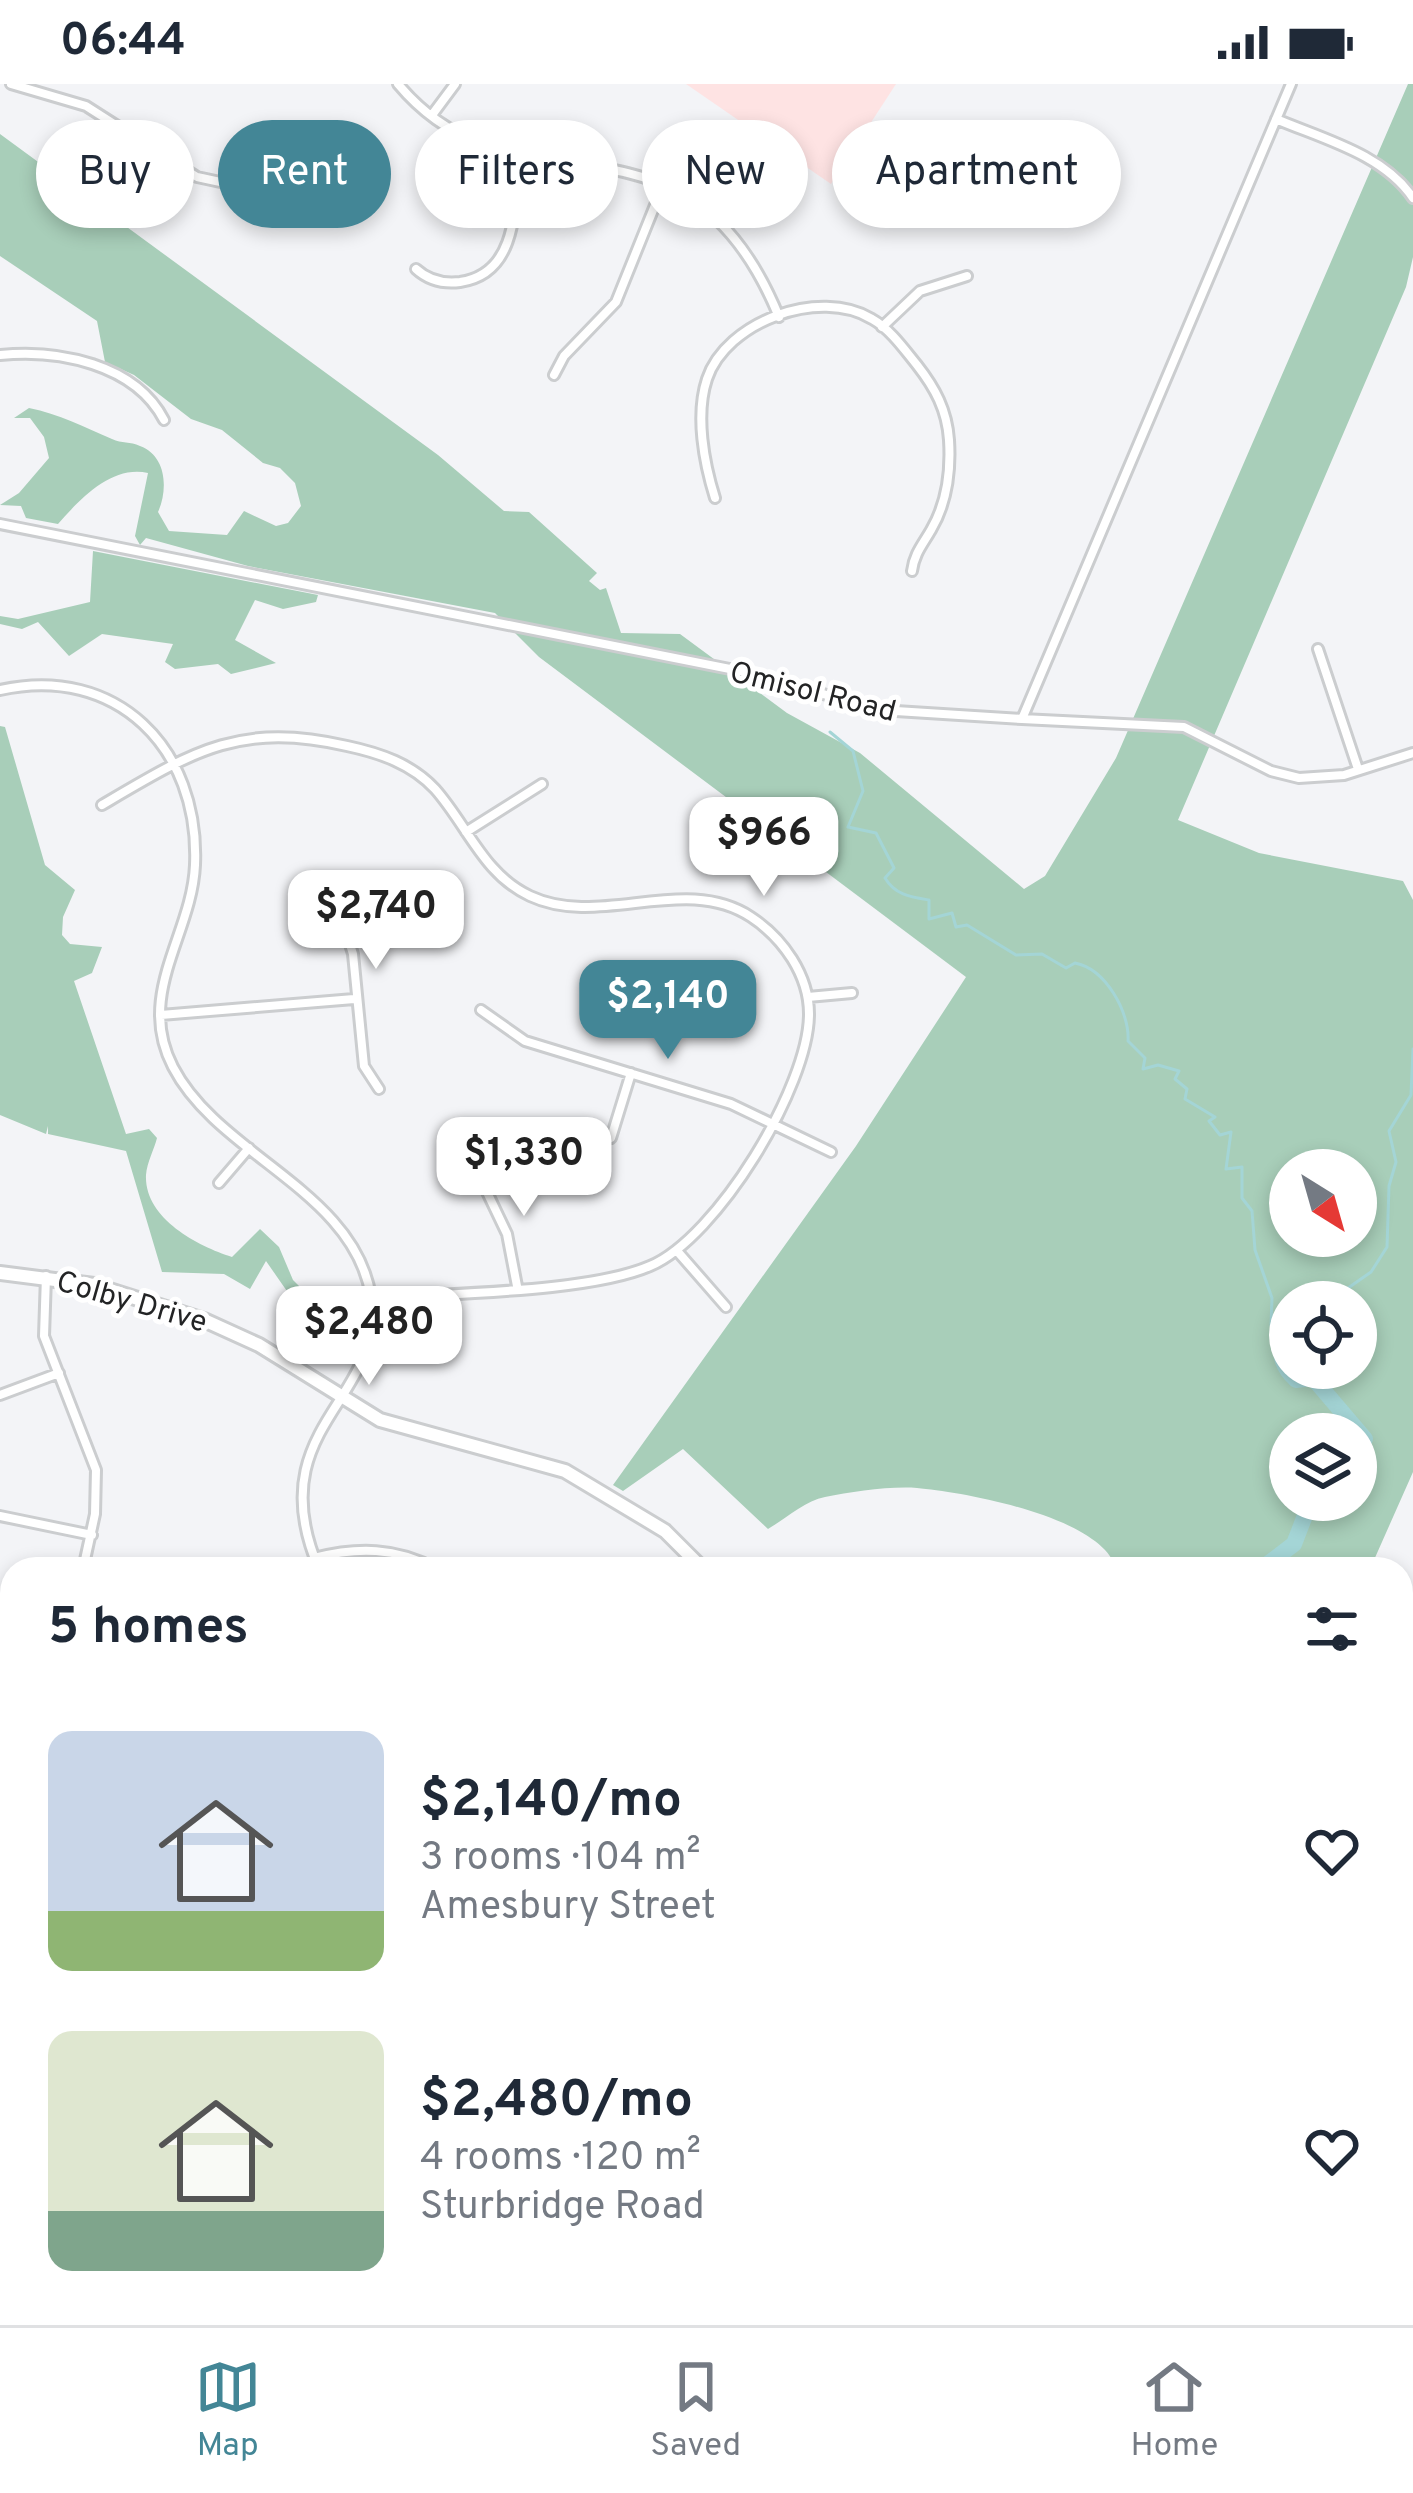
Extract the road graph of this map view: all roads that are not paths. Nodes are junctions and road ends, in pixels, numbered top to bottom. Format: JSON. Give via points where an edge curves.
{"nodes":[{"id":1,"x":11,"y":84,"type":"edge"},
{"id":2,"x":398,"y":84,"type":"edge"},
{"id":3,"x":455,"y":84,"type":"edge"},
{"id":4,"x":1292,"y":84,"type":"edge"},
{"id":5,"x":432,"y":115,"type":"junction"},
{"id":6,"x":1276,"y":119,"type":"junction"},
{"id":7,"x":442,"y":120,"type":"edge"},
{"id":8,"x":218,"y":182,"type":"edge"},
{"id":9,"x":1413,"y":198,"type":"edge"},
{"id":10,"x":511,"y":228,"type":"edge"},
{"id":11,"x":646,"y":228,"type":"edge"},
{"id":12,"x":738,"y":228,"type":"edge"},
{"id":13,"x":416,"y":269,"type":"dead end"},
{"id":14,"x":967,"y":276,"type":"dead end"},
{"id":15,"x":778,"y":317,"type":"junction"},
{"id":16,"x":882,"y":327,"type":"junction"},
{"id":17,"x":0,"y":355,"type":"edge"},
{"id":18,"x":554,"y":375,"type":"dead end"},
{"id":19,"x":164,"y":420,"type":"dead end"},
{"id":20,"x":715,"y":498,"type":"dead end"},
{"id":21,"x":0,"y":524,"type":"edge"},
{"id":22,"x":912,"y":571,"type":"dead end"},
{"id":23,"x":1318,"y":649,"type":"dead end"},
{"id":24,"x":0,"y":690,"type":"edge"},
{"id":25,"x":1022,"y":719,"type":"junction"},
{"id":26,"x":1413,"y":753,"type":"edge"},
{"id":27,"x":171,"y":764,"type":"junction"},
{"id":28,"x":1358,"y":770,"type":"junction"},
{"id":29,"x":542,"y":784,"type":"dead end"},
{"id":30,"x":102,"y":805,"type":"dead end"},
{"id":31,"x":466,"y":832,"type":"junction"},
{"id":32,"x":330,"y":880,"type":"dead end"},
{"id":33,"x":852,"y":993,"type":"dead end"},
{"id":34,"x":808,"y":997,"type":"junction"},
{"id":35,"x":354,"y":999,"type":"junction"},
{"id":36,"x":481,"y":1010,"type":"dead end"},
{"id":37,"x":161,"y":1015,"type":"junction"},
{"id":38,"x":631,"y":1073,"type":"junction"},
{"id":39,"x":379,"y":1089,"type":"dead end"},
{"id":40,"x":770,"y":1122,"type":"junction"},
{"id":41,"x":611,"y":1138,"type":"dead end"},
{"id":42,"x":249,"y":1148,"type":"junction"},
{"id":43,"x":831,"y":1152,"type":"dead end"},
{"id":44,"x":476,"y":1169,"type":"dead end"},
{"id":45,"x":219,"y":1183,"type":"dead end"},
{"id":46,"x":678,"y":1252,"type":"junction"},
{"id":47,"x":0,"y":1273,"type":"edge"},
{"id":48,"x":46,"y":1276,"type":"junction"},
{"id":49,"x":518,"y":1286,"type":"junction"},
{"id":50,"x":371,"y":1299,"type":"junction"},
{"id":51,"x":726,"y":1307,"type":"dead end"},
{"id":52,"x":59,"y":1373,"type":"junction"},
{"id":53,"x":0,"y":1395,"type":"edge"},
{"id":54,"x":339,"y":1397,"type":"junction"},
{"id":55,"x":0,"y":1516,"type":"edge"},
{"id":56,"x":92,"y":1535,"type":"junction"},
{"id":57,"x":86,"y":1557,"type":"edge"},
{"id":58,"x":314,"y":1557,"type":"edge"},
{"id":59,"x":322,"y":1557,"type":"edge"},
{"id":60,"x":409,"y":1557,"type":"edge"},
{"id":61,"x":691,"y":1557,"type":"edge"}],
"edges":[{"from":1,"to":8,"type":"street","via":[[86,106],[197,177]]},
{"from":2,"to":5,"type":"street"},
{"from":3,"to":5,"type":"street"},
{"from":4,"to":6,"type":"street"},
{"from":5,"to":7,"type":"street"},
{"from":6,"to":9,"type":"street","via":[[1362,156]]},
{"from":6,"to":25,"type":"street"},
{"from":10,"to":13,"type":"street","via":[[487,272],[455,283]]},
{"from":11,"to":18,"type":"street","via":[[616,302]]},
{"from":12,"to":15,"type":"street"},
{"from":14,"to":16,"type":"street","via":[[920,291]]},
{"from":15,"to":16,"type":"street","via":[[824,307]]},
{"from":15,"to":20,"type":"street","via":[[728,346],[706,382],[701,413]]},
{"from":16,"to":22,"type":"street","via":[[930,382],[947,422],[945,498]]},
{"from":17,"to":19,"type":"street","via":[[57,355],[106,370],[147,395]]},
{"from":21,"to":25,"type":"street","name":"Omisol Road","via":[[745,672],[880,710]]},
{"from":23,"to":28,"type":"street"},
{"from":24,"to":27,"type":"street","via":[[55,682],[104,694],[142,724]]},
{"from":25,"to":28,"type":"street","name":"Omisol Road","via":[[1184,727],[1299,778]]},
{"from":26,"to":28,"type":"street","name":"Omisol Road"},
{"from":27,"to":30,"type":"street"},
{"from":27,"to":31,"type":"street","via":[[258,735],[353,747],[414,771]]},
{"from":27,"to":37,"type":"street","via":[[195,862],[166,961]]},
{"from":29,"to":31,"type":"street"},
{"from":31,"to":34,"type":"street","via":[[500,877],[539,900],[592,908],[707,900],[737,909],[778,940]]},
{"from":32,"to":35,"type":"street","via":[[348,932]]},
{"from":33,"to":34,"type":"street"},
{"from":34,"to":40,"type":"street","via":[[806,1040]]},
{"from":35,"to":37,"type":"street"},
{"from":35,"to":39,"type":"street","via":[[364,1066]]},
{"from":36,"to":38,"type":"street","via":[[525,1041]]},
{"from":37,"to":42,"type":"street","via":[[173,1066]]},
{"from":38,"to":40,"type":"street"},
{"from":38,"to":41,"type":"street"},
{"from":40,"to":43,"type":"street"},
{"from":40,"to":46,"type":"street","via":[[726,1204]]},
{"from":42,"to":45,"type":"street"},
{"from":42,"to":50,"type":"street","via":[[345,1235]]},
{"from":44,"to":49,"type":"street","via":[[507,1234]]},
{"from":46,"to":49,"type":"street","via":[[627,1274]]},
{"from":46,"to":51,"type":"street"},
{"from":47,"to":48,"type":"street","name":"Colby Drive"},
{"from":48,"to":52,"type":"street","via":[[43,1329]]},
{"from":48,"to":54,"type":"street","name":"Colby Drive","via":[[234,1332]]},
{"from":49,"to":50,"type":"street"},
{"from":50,"to":54,"type":"street","via":[[367,1347]]},
{"from":52,"to":53,"type":"street"},
{"from":52,"to":56,"type":"street","via":[[94,1459]]},
{"from":54,"to":58,"type":"street","via":[[304,1474]]},
{"from":54,"to":61,"type":"street","name":"Colby Drive","via":[[395,1425],[580,1478],[665,1531]]},
{"from":55,"to":56,"type":"street"},
{"from":56,"to":57,"type":"street"},
{"from":59,"to":60,"type":"street","via":[[374,1550]]}]}
